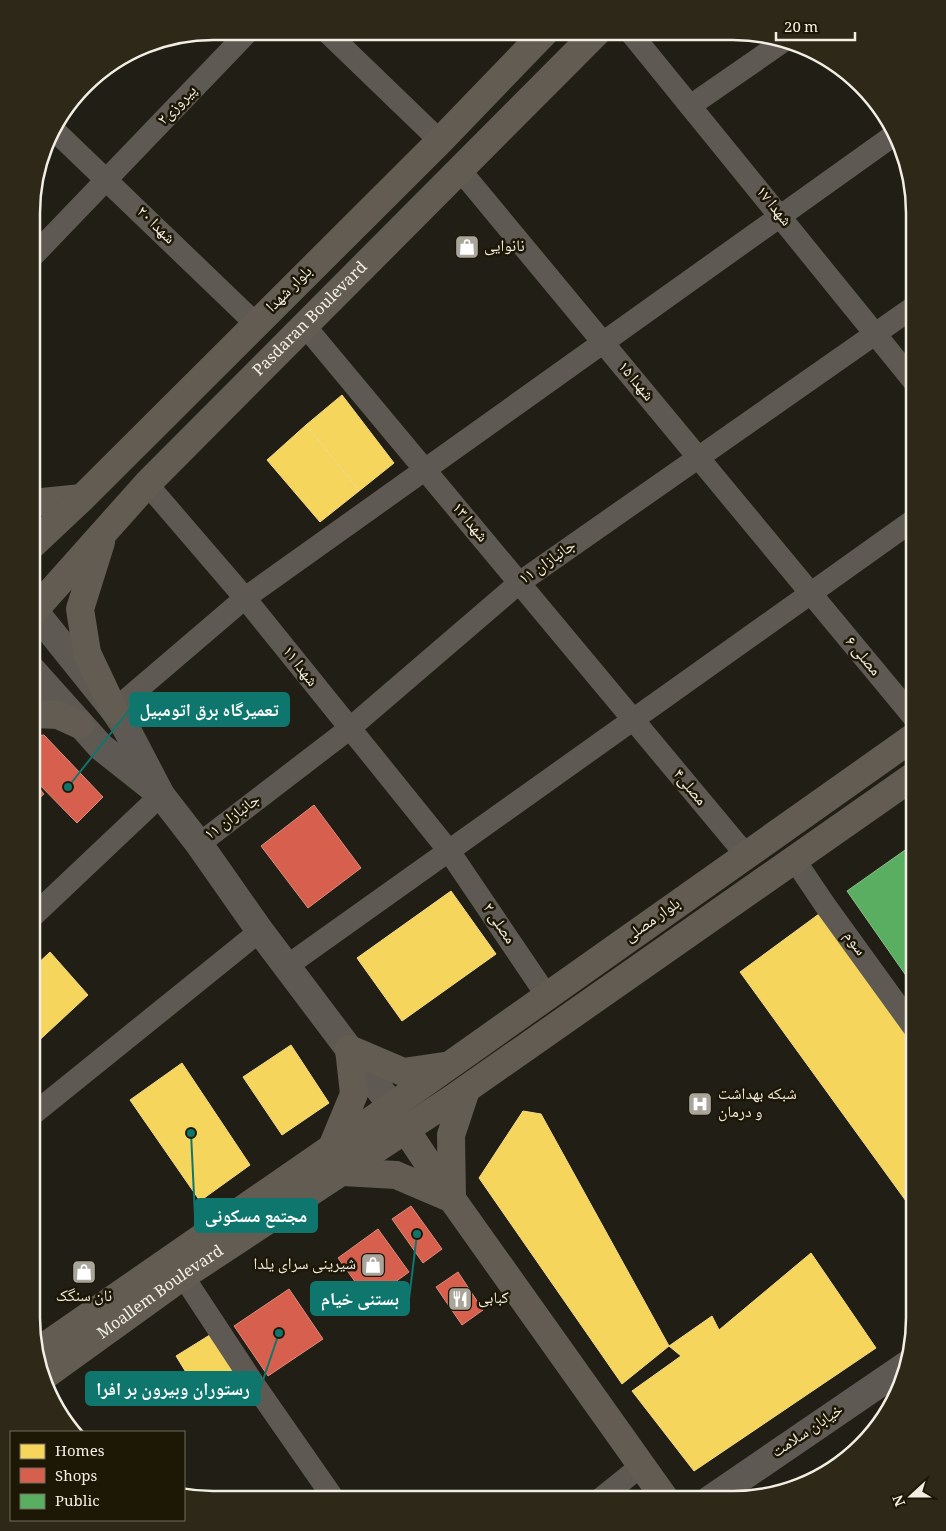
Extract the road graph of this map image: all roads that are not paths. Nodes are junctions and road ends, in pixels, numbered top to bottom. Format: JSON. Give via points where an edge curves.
{"nodes":[{"id":1,"x":240,"y":40,"type":"edge"},
{"id":2,"x":336,"y":40,"type":"edge"},
{"id":3,"x":536,"y":40,"type":"edge"},
{"id":4,"x":589,"y":40,"type":"edge"},
{"id":5,"x":636,"y":40,"type":"edge"},
{"id":6,"x":778,"y":46,"type":"edge"},
{"id":7,"x":690,"y":106,"type":"junction"},
{"id":8,"x":59,"y":135,"type":"edge"},
{"id":9,"x":889,"y":139,"type":"edge"},
{"id":10,"x":440,"y":141,"type":"junction"},
{"id":11,"x":460,"y":170,"type":"junction"},
{"id":12,"x":107,"y":180,"type":"junction"},
{"id":13,"x":779,"y":216,"type":"junction"},
{"id":14,"x":40,"y":249,"type":"edge"},
{"id":15,"x":906,"y":312,"type":"edge"},
{"id":16,"x":256,"y":324,"type":"junction"},
{"id":17,"x":305,"y":326,"type":"junction"},
{"id":18,"x":875,"y":333,"type":"junction"},
{"id":19,"x":604,"y":343,"type":"junction"},
{"id":20,"x":906,"y":371,"type":"edge"},
{"id":21,"x":698,"y":458,"type":"junction"},
{"id":22,"x":425,"y":470,"type":"junction"},
{"id":23,"x":147,"y":484,"type":"junction"},
{"id":24,"x":82,"y":498,"type":"junction"},
{"id":25,"x":40,"y":502,"type":"edge"},
{"id":26,"x":906,"y":525,"type":"edge"},
{"id":27,"x":105,"y":531,"type":"junction"},
{"id":28,"x":40,"y":537,"type":"edge"},
{"id":29,"x":519,"y":583,"type":"junction"},
{"id":30,"x":810,"y":594,"type":"junction"},
{"id":31,"x":245,"y":598,"type":"junction"},
{"id":32,"x":40,"y":602,"type":"edge"},
{"id":33,"x":40,"y":619,"type":"edge"},
{"id":34,"x":40,"y":679,"type":"edge"},
{"id":35,"x":906,"y":708,"type":"edge"},
{"id":36,"x":114,"y":710,"type":"junction"},
{"id":37,"x":40,"y":714,"type":"edge"},
{"id":38,"x":632,"y":720,"type":"junction"},
{"id":39,"x":80,"y":726,"type":"junction"},
{"id":40,"x":349,"y":729,"type":"junction"},
{"id":41,"x":906,"y":742,"type":"edge"},
{"id":42,"x":906,"y":781,"type":"edge"},
{"id":43,"x":161,"y":795,"type":"junction"},
{"id":44,"x":199,"y":844,"type":"junction"},
{"id":45,"x":449,"y":852,"type":"junction"},
{"id":46,"x":746,"y":855,"type":"junction"},
{"id":47,"x":794,"y":859,"type":"junction"},
{"id":48,"x":40,"y":909,"type":"edge"},
{"id":49,"x":260,"y":931,"type":"junction"},
{"id":50,"x":287,"y":966,"type":"junction"},
{"id":51,"x":547,"y":996,"type":"junction"},
{"id":52,"x":906,"y":1017,"type":"edge"},
{"id":53,"x":349,"y":1049,"type":"junction"},
{"id":54,"x":448,"y":1066,"type":"junction"},
{"id":55,"x":466,"y":1090,"type":"junction"},
{"id":56,"x":392,"y":1106,"type":"junction"},
{"id":57,"x":40,"y":1109,"type":"edge"},
{"id":58,"x":406,"y":1130,"type":"junction"},
{"id":59,"x":332,"y":1147,"type":"junction"},
{"id":60,"x":342,"y":1172,"type":"junction"},
{"id":61,"x":452,"y":1199,"type":"junction"},
{"id":62,"x":182,"y":1276,"type":"junction"},
{"id":63,"x":42,"y":1348,"type":"edge"},
{"id":64,"x":898,"y":1371,"type":"edge"},
{"id":65,"x":49,"y":1373,"type":"edge"},
{"id":66,"x":641,"y":1466,"type":"junction"},
{"id":67,"x":328,"y":1491,"type":"edge"},
{"id":68,"x":610,"y":1491,"type":"edge"},
{"id":69,"x":659,"y":1491,"type":"edge"},
{"id":70,"x":722,"y":1491,"type":"edge"}],
"edges":[{"from":1,"to":12,"type":"street","name":"پیروزی۲"},
{"from":2,"to":10,"type":"street"},
{"from":3,"to":10,"type":"main road","name":"بلوار شهدا"},
{"from":4,"to":11,"type":"main road","name":"Pasdaran Boulevard"},
{"from":5,"to":7,"type":"street","name":"شهدا ۱۷"},
{"from":6,"to":7,"type":"street"},
{"from":7,"to":13,"type":"street","name":"شهدا ۱۷"},
{"from":8,"to":12,"type":"street","name":"شهدا ۲۰"},
{"from":9,"to":13,"type":"street"},
{"from":10,"to":16,"type":"main road","name":"بلوار شهدا"},
{"from":11,"to":17,"type":"main road","name":"Pasdaran Boulevard"},
{"from":11,"to":19,"type":"street","name":"شهدا ۱۵"},
{"from":12,"to":14,"type":"street","name":"پیروزی۲"},
{"from":12,"to":16,"type":"street","name":"شهدا ۲۰"},
{"from":13,"to":18,"type":"street","name":"شهدا ۱۷"},
{"from":13,"to":19,"type":"street"},
{"from":15,"to":18,"type":"street","name":"جانبازان ۱۱"},
{"from":16,"to":24,"type":"main road","name":"بلوار شهدا"},
{"from":17,"to":22,"type":"street","name":"شهدا ۱۳"},
{"from":17,"to":23,"type":"main road","name":"Pasdaran Boulevard"},
{"from":18,"to":20,"type":"street","name":"شهدا ۱۷"},
{"from":18,"to":21,"type":"street","name":"جانبازان ۱۱"},
{"from":19,"to":21,"type":"street","name":"شهدا ۱۵"},
{"from":19,"to":22,"type":"street"},
{"from":21,"to":29,"type":"street","name":"جانبازان ۱۱"},
{"from":21,"to":30,"type":"street","name":"شهدا ۱۵"},
{"from":22,"to":29,"type":"street","name":"شهدا ۱۳"},
{"from":22,"to":31,"type":"street"},
{"from":23,"to":27,"type":"main road","name":"Pasdaran Boulevard"},
{"from":23,"to":31,"type":"street","name":"شهدا ۱۱"},
{"from":24,"to":25,"type":"main road"},
{"from":24,"to":28,"type":"main road","name":"بلوار شهدا"},
{"from":26,"to":30,"type":"street"},
{"from":27,"to":32,"type":"main road","name":"Pasdaran Boulevard"},
{"from":27,"to":36,"type":"main road","via":[[80,609],[87,653]]},
{"from":29,"to":38,"type":"street","name":"شهدا ۱۳"},
{"from":29,"to":40,"type":"street","name":"جانبازان ۱۱"},
{"from":30,"to":35,"type":"street","name":"مصلی ۶"},
{"from":30,"to":38,"type":"street"},
{"from":31,"to":36,"type":"street"},
{"from":31,"to":40,"type":"street","name":"شهدا ۱۱"},
{"from":33,"to":36,"type":"street"},
{"from":34,"to":39,"type":"street"},
{"from":36,"to":43,"type":"street"},
{"from":37,"to":39,"type":"main road","via":[[58,714]]},
{"from":38,"to":45,"type":"street"},
{"from":38,"to":46,"type":"street","name":"مصلی۴"},
{"from":39,"to":43,"type":"street","via":[[100,748]]},
{"from":40,"to":44,"type":"street","name":"جانبازان ۱۱"},
{"from":40,"to":45,"type":"street","name":"شهدا ۱۱"},
{"from":41,"to":46,"type":"main road","name":"بلوار مصلی"},
{"from":42,"to":47,"type":"main road","name":"بلوار مصلی"},
{"from":43,"to":44,"type":"street"},
{"from":43,"to":48,"type":"street"},
{"from":44,"to":49,"type":"street"},
{"from":45,"to":50,"type":"street"},
{"from":45,"to":51,"type":"street","name":"مصلی ۲"},
{"from":46,"to":51,"type":"main road","name":"بلوار مصلی"},
{"from":47,"to":52,"type":"street","name":"سوم"},
{"from":47,"to":55,"type":"main road","name":"بلوار مصلی"},
{"from":49,"to":50,"type":"street"},
{"from":49,"to":57,"type":"street"},
{"from":50,"to":53,"type":"street"},
{"from":51,"to":54,"type":"main road","name":"بلوار مصلی"},
{"from":53,"to":54,"type":"main road","via":[[403,1072]]},
{"from":53,"to":56,"type":"street"},
{"from":53,"to":59,"type":"main road","via":[[354,1094]]},
{"from":54,"to":56,"type":"main road","name":"بلوار مصلی"},
{"from":55,"to":58,"type":"main road","name":"بلوار مصلی"},
{"from":55,"to":61,"type":"main road","via":[[451,1135]]},
{"from":56,"to":58,"type":"street"},
{"from":56,"to":59,"type":"main road","name":"Moallem Boulevard"},
{"from":58,"to":60,"type":"main road","name":"Moallem Boulevard"},
{"from":58,"to":61,"type":"main road"},
{"from":59,"to":63,"type":"main road","name":"Moallem Boulevard"},
{"from":60,"to":61,"type":"main road","via":[[396,1175]]},
{"from":60,"to":62,"type":"main road","name":"Moallem Boulevard"},
{"from":61,"to":66,"type":"main road"},
{"from":62,"to":65,"type":"main road","name":"Moallem Boulevard"},
{"from":62,"to":67,"type":"street"},
{"from":64,"to":70,"type":"street","name":"خیابان سلامت"},
{"from":66,"to":68,"type":"street"},
{"from":66,"to":69,"type":"main road"}]}
